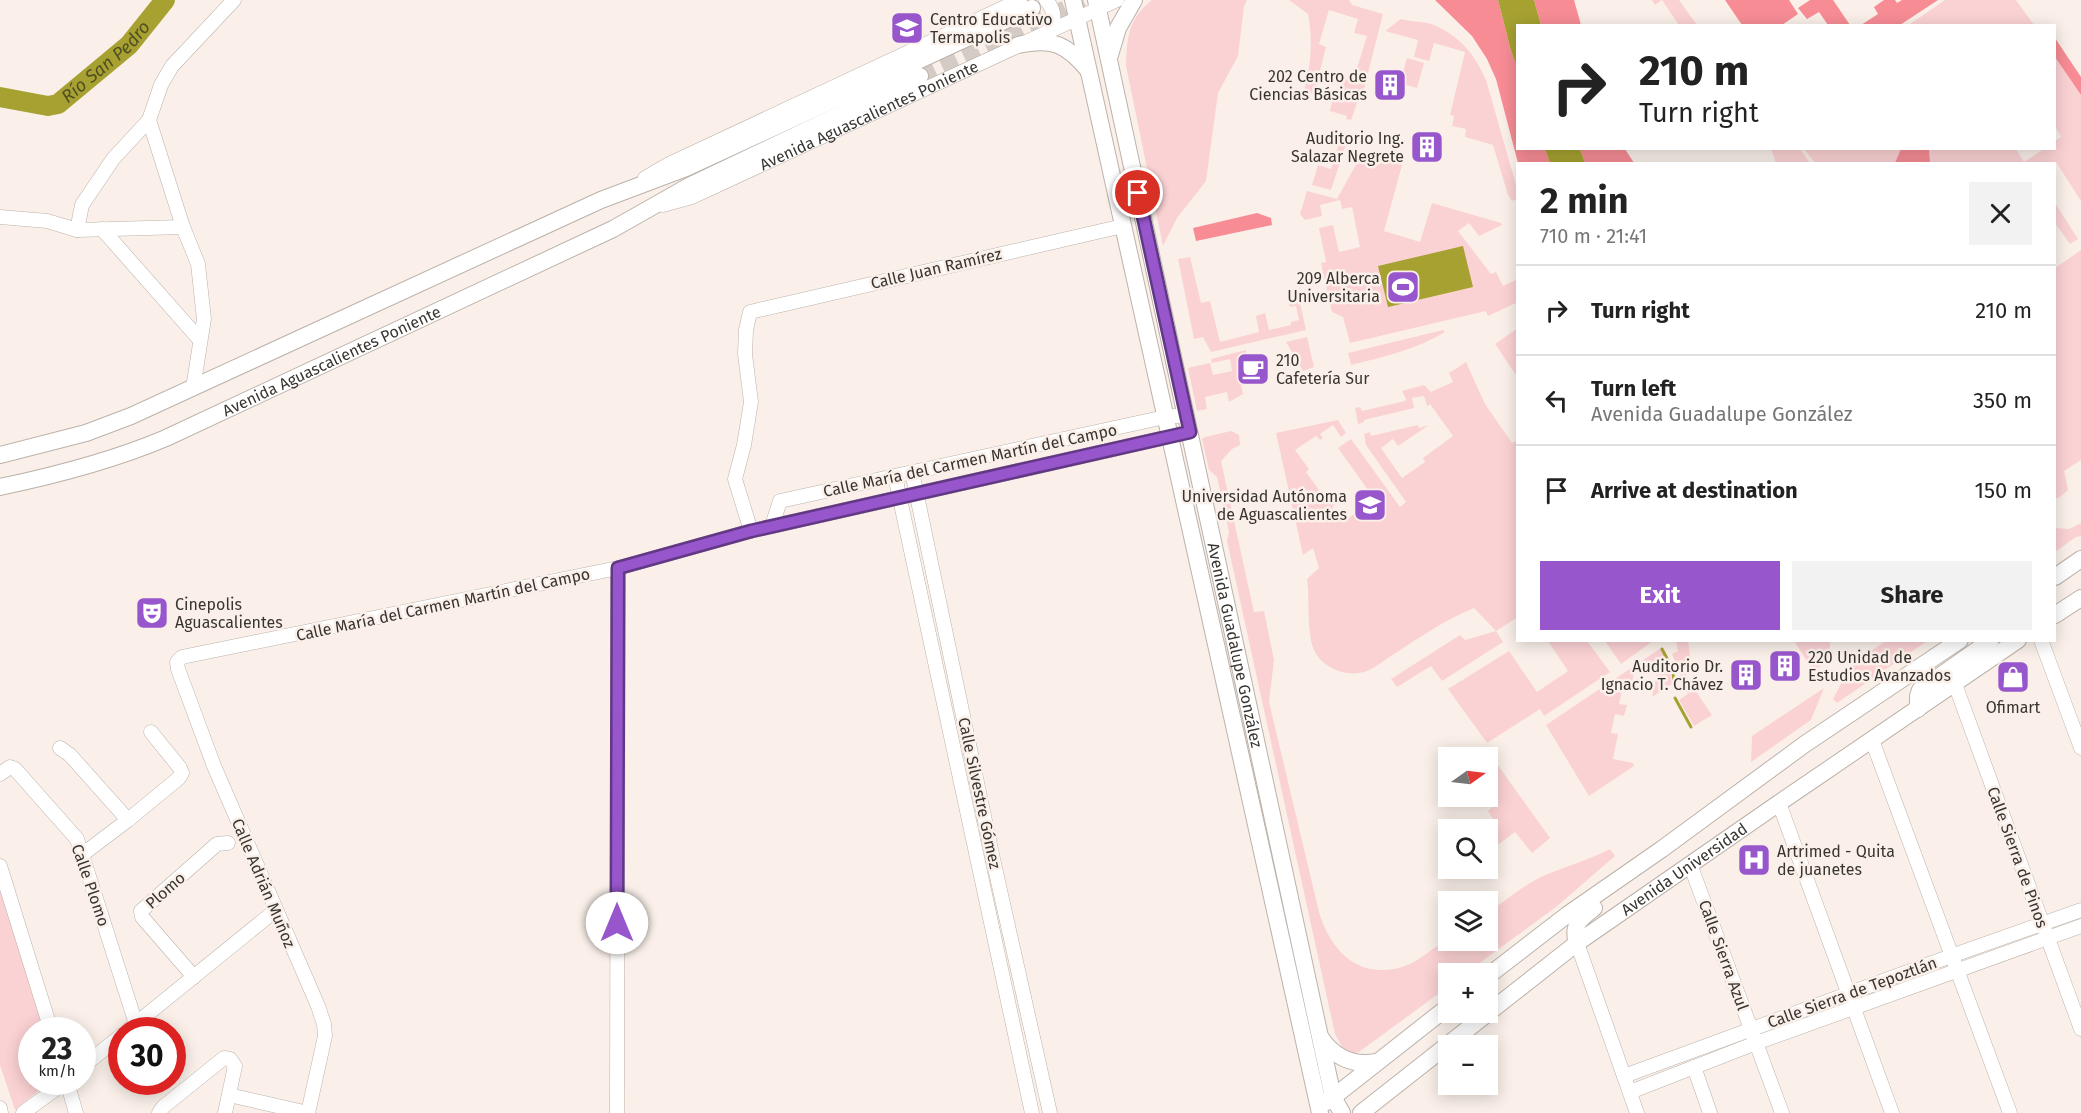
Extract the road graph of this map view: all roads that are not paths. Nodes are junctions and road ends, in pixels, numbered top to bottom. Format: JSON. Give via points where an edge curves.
{"nodes":[{"id":1,"x":234,"y":0,"type":"edge"},
{"id":2,"x":1073,"y":0,"type":"edge"},
{"id":3,"x":1117,"y":0,"type":"edge"},
{"id":4,"x":1134,"y":0,"type":"edge"},
{"id":5,"x":1033,"y":3,"type":"edge"},
{"id":6,"x":1097,"y":4,"type":"edge"},
{"id":7,"x":1077,"y":19,"type":"junction"},
{"id":8,"x":1048,"y":32,"type":"junction"},
{"id":9,"x":1018,"y":45,"type":"junction"},
{"id":10,"x":1109,"y":59,"type":"junction"},
{"id":11,"x":1089,"y":70,"type":"junction"},
{"id":12,"x":920,"y":76,"type":"tunnel mouth"},
{"id":13,"x":149,"y":120,"type":"junction"},
{"id":14,"x":652,"y":208,"type":"junction"},
{"id":15,"x":0,"y":217,"type":"edge"},
{"id":16,"x":1123,"y":226,"type":"junction"},
{"id":17,"x":183,"y":227,"type":"junction"},
{"id":18,"x":102,"y":229,"type":"junction"},
{"id":19,"x":77,"y":230,"type":"junction"},
{"id":20,"x":200,"y":340,"type":"junction"},
{"id":21,"x":194,"y":388,"type":"junction"},
{"id":22,"x":1186,"y":415,"type":"junction"},
{"id":23,"x":1165,"y":417,"type":"junction"},
{"id":24,"x":1190,"y":432,"type":"junction"},
{"id":25,"x":1170,"y":437,"type":"junction"},
{"id":26,"x":0,"y":455,"type":"edge"},
{"id":27,"x":912,"y":472,"type":"junction"},
{"id":28,"x":895,"y":476,"type":"junction"},
{"id":29,"x":0,"y":487,"type":"edge"},
{"id":30,"x":917,"y":494,"type":"junction"},
{"id":31,"x":900,"y":498,"type":"junction"},
{"id":32,"x":772,"y":526,"type":"junction"},
{"id":33,"x":751,"y":531,"type":"junction"},
{"id":34,"x":2081,"y":559,"type":"edge"},
{"id":35,"x":618,"y":568,"type":"junction"},
{"id":36,"x":2056,"y":576,"type":"edge"},
{"id":37,"x":2081,"y":598,"type":"edge"},
{"id":38,"x":2056,"y":614,"type":"edge"},
{"id":39,"x":943,"y":616,"type":"junction"},
{"id":40,"x":925,"y":620,"type":"junction"},
{"id":41,"x":1957,"y":642,"type":"edge"},
{"id":42,"x":1988,"y":642,"type":"edge"},
{"id":43,"x":2015,"y":642,"type":"edge"},
{"id":44,"x":2042,"y":642,"type":"edge"},
{"id":45,"x":182,"y":657,"type":"joint"},
{"id":46,"x":1955,"y":684,"type":"junction"},
{"id":47,"x":1918,"y":709,"type":"junction"},
{"id":48,"x":151,"y":732,"type":"dead end"},
{"id":49,"x":1872,"y":740,"type":"junction"},
{"id":50,"x":60,"y":748,"type":"dead end"},
{"id":51,"x":2081,"y":748,"type":"edge"},
{"id":52,"x":5,"y":771,"type":"edge"},
{"id":53,"x":1779,"y":802,"type":"junction"},
{"id":54,"x":128,"y":820,"type":"junction"},
{"id":55,"x":228,"y":843,"type":"dead end"},
{"id":56,"x":1662,"y":849,"type":"junction"},
{"id":57,"x":83,"y":854,"type":"junction"},
{"id":58,"x":1690,"y":864,"type":"junction"},
{"id":59,"x":0,"y":866,"type":"edge"},
{"id":60,"x":276,"y":910,"type":"junction"},
{"id":61,"x":2081,"y":910,"type":"edge"},
{"id":62,"x":2081,"y":926,"type":"edge"},
{"id":63,"x":2045,"y":931,"type":"junction"},
{"id":64,"x":1576,"y":943,"type":"junction"},
{"id":65,"x":1951,"y":956,"type":"junction"},
{"id":66,"x":1498,"y":968,"type":"edge"},
{"id":67,"x":1956,"y":970,"type":"junction"},
{"id":68,"x":194,"y":977,"type":"junction"},
{"id":69,"x":1308,"y":982,"type":"junction"},
{"id":70,"x":1291,"y":985,"type":"junction"},
{"id":71,"x":1848,"y":994,"type":"junction"},
{"id":72,"x":1853,"y":1008,"type":"junction"},
{"id":73,"x":1438,"y":1014,"type":"edge"},
{"id":74,"x":47,"y":1017,"type":"edge"},
{"id":75,"x":129,"y":1017,"type":"edge"},
{"id":76,"x":144,"y":1017,"type":"edge"},
{"id":77,"x":1751,"y":1029,"type":"junction"},
{"id":78,"x":2081,"y":1029,"type":"edge"},
{"id":79,"x":1320,"y":1037,"type":"junction"},
{"id":80,"x":1756,"y":1043,"type":"junction"},
{"id":81,"x":108,"y":1046,"type":"edge"},
{"id":82,"x":96,"y":1056,"type":"edge"},
{"id":83,"x":1376,"y":1062,"type":"junction"},
{"id":84,"x":1694,"y":1066,"type":"junction"},
{"id":85,"x":1624,"y":1076,"type":"junction"},
{"id":86,"x":1630,"y":1092,"type":"junction"},
{"id":87,"x":48,"y":1095,"type":"edge"},
{"id":88,"x":70,"y":1095,"type":"edge"},
{"id":89,"x":229,"y":1095,"type":"junction"},
{"id":90,"x":1333,"y":1097,"type":"junction"},
{"id":91,"x":0,"y":1108,"type":"edge"},
{"id":92,"x":228,"y":1112,"type":"edge"},
{"id":93,"x":1317,"y":1112,"type":"edge"},
{"id":94,"x":2,"y":1113,"type":"edge"},
{"id":95,"x":23,"y":1113,"type":"edge"},
{"id":96,"x":76,"y":1113,"type":"edge"},
{"id":97,"x":159,"y":1113,"type":"edge"},
{"id":98,"x":308,"y":1113,"type":"edge"},
{"id":99,"x":617,"y":1113,"type":"edge"},
{"id":100,"x":1032,"y":1113,"type":"edge"},
{"id":101,"x":1050,"y":1113,"type":"edge"},
{"id":102,"x":1342,"y":1113,"type":"edge"},
{"id":103,"x":1360,"y":1113,"type":"edge"},
{"id":104,"x":1637,"y":1113,"type":"edge"},
{"id":105,"x":1710,"y":1113,"type":"edge"},
{"id":106,"x":1782,"y":1113,"type":"edge"},
{"id":107,"x":1892,"y":1113,"type":"edge"},
{"id":108,"x":2010,"y":1113,"type":"edge"}],
"edges":[{"from":1,"to":13,"type":"street","via":[[172,66]]},
{"from":2,"to":7,"type":"main road","name":"Avenida Guadalupe González"},
{"from":3,"to":6,"type":"street","name":"Avenida Aguascalientes Poniente"},
{"from":4,"to":10,"type":"main road","via":[[1118,28]]},
{"from":5,"to":8,"type":"street","via":[[1051,6],[1054,17]]},
{"from":5,"to":21,"type":"main road","name":"Avenida Aguascalientes Poniente","via":[[686,168],[628,188]]},
{"from":6,"to":7,"type":"street","name":"Avenida Aguascalientes Poniente"},
{"from":6,"to":10,"type":"main road","name":"Avenida Guadalupe González"},
{"from":7,"to":8,"type":"street","name":"Avenida Aguascalientes Poniente"},
{"from":7,"to":11,"type":"main road","name":"Avenida Guadalupe González"},
{"from":8,"to":9,"type":"street","name":"Avenida Aguascalientes Poniente"},
{"from":9,"to":11,"type":"main road","via":[[1038,41],[1057,45],[1074,54]]},
{"from":9,"to":14,"type":"street","name":"Avenida Aguascalientes Poniente","via":[[692,197]]},
{"from":10,"to":22,"type":"main road","name":"Avenida Guadalupe González"},
{"from":11,"to":16,"type":"main road","name":"Avenida Guadalupe González"},
{"from":12,"to":14,"type":"main road","name":"Avenida Aguascalientes Poniente","via":[[689,186]]},
{"from":13,"to":17,"type":"street"},
{"from":13,"to":19,"type":"street","via":[[113,159],[82,205]]},
{"from":14,"to":29,"type":"main road","name":"Avenida Aguascalientes Poniente","via":[[144,447],[87,467]]},
{"from":15,"to":19,"type":"street","via":[[47,221]]},
{"from":16,"to":23,"type":"main road","name":"Avenida Guadalupe González"},
{"from":16,"to":33,"type":"street","name":"Calle Juan Ramírez","via":[[750,312],[745,354],[751,402],[735,479]]},
{"from":17,"to":18,"type":"street"},
{"from":17,"to":20,"type":"street","via":[[198,264],[204,319]]},
{"from":18,"to":19,"type":"street"},
{"from":18,"to":20,"type":"street"},
{"from":20,"to":21,"type":"street"},
{"from":21,"to":26,"type":"main road","name":"Avenida Aguascalientes Poniente","via":[[86,433]]},
{"from":22,"to":23,"type":"street","name":"Calle María del Carmen Martín del Campo"},
{"from":22,"to":24,"type":"main road","name":"Avenida Guadalupe González"},
{"from":23,"to":25,"type":"main road","name":"Avenida Guadalupe González"},
{"from":23,"to":27,"type":"street","name":"Calle María del Carmen Martín del Campo"},
{"from":24,"to":25,"type":"street","name":"Calle María del Carmen Martín del Campo"},
{"from":24,"to":69,"type":"main road","name":"Avenida Guadalupe González"},
{"from":25,"to":30,"type":"street","name":"Calle María del Carmen Martín del Campo"},
{"from":25,"to":70,"type":"main road","name":"Avenida Guadalupe González"},
{"from":27,"to":28,"type":"street","name":"Calle María del Carmen Martín del Campo"},
{"from":27,"to":30,"type":"street","name":"Calle Silvestre Gómez"},
{"from":28,"to":31,"type":"street","name":"Calle Silvestre Gómez"},
{"from":28,"to":32,"type":"street","name":"Calle María del Carmen Martín del Campo","via":[[780,501]]},
{"from":30,"to":31,"type":"street","name":"Calle María del Carmen Martín del Campo"},
{"from":30,"to":39,"type":"street","name":"Calle Silvestre Gómez"},
{"from":31,"to":32,"type":"street","name":"Calle María del Carmen Martín del Campo"},
{"from":31,"to":40,"type":"street","name":"Calle Silvestre Gómez"},
{"from":32,"to":33,"type":"street","name":"Calle María del Carmen Martín del Campo"},
{"from":33,"to":35,"type":"street","name":"Calle María del Carmen Martín del Campo"},
{"from":34,"to":36,"type":"main road"},
{"from":35,"to":45,"type":"street","name":"Calle María del Carmen Martín del Campo"},
{"from":35,"to":99,"type":"street"},
{"from":37,"to":38,"type":"main road"},
{"from":39,"to":40,"type":"street"},
{"from":39,"to":101,"type":"street","name":"Calle Silvestre Gómez"},
{"from":40,"to":100,"type":"street","name":"Calle Silvestre Gómez"},
{"from":41,"to":56,"type":"main road","name":"Avenida Universidad","via":[[1805,744]]},
{"from":42,"to":47,"type":"main road","via":[[1920,690]]},
{"from":43,"to":46,"type":"main road","name":"Avenida Universidad"},
{"from":44,"to":51,"type":"street"},
{"from":45,"to":60,"type":"street","name":"Calle Adrián Muñoz","via":[[177,662],[178,669],[198,723]]},
{"from":46,"to":47,"type":"main road","name":"Avenida Universidad"},
{"from":46,"to":63,"type":"street","name":"Calle Sierra de Pinos"},
{"from":47,"to":49,"type":"main road","name":"Avenida Universidad"},
{"from":48,"to":54,"type":"street","via":[[182,773]]},
{"from":49,"to":53,"type":"main road","name":"Avenida Universidad"},
{"from":49,"to":65,"type":"street"},
{"from":50,"to":54,"type":"street"},
{"from":52,"to":57,"type":"street","name":"Calle Plomo","via":[[15,769],[77,839]]},
{"from":53,"to":58,"type":"main road","name":"Avenida Universidad"},
{"from":53,"to":71,"type":"street"},
{"from":54,"to":57,"type":"street"},
{"from":55,"to":68,"type":"street","name":"Plomo","via":[[217,844],[141,911]]},
{"from":56,"to":64,"type":"main road","via":[[1649,869],[1580,919],[1575,929]]},
{"from":56,"to":66,"type":"main road","name":"Avenida Universidad"},
{"from":57,"to":75,"type":"street","name":"Calle Plomo"},
{"from":58,"to":64,"type":"main road","name":"Avenida Universidad"},
{"from":58,"to":77,"type":"street","name":"Calle Sierra Azul"},
{"from":59,"to":74,"type":"street"},
{"from":60,"to":68,"type":"street"},
{"from":60,"to":98,"type":"street","name":"Calle Adrián Muñoz","via":[[324,1024],[325,1036]]},
{"from":61,"to":63,"type":"street","name":"Calle Sierra de Tepoztlán"},
{"from":62,"to":63,"type":"street","name":"Calle Sierra de Tepoztlán"},
{"from":63,"to":65,"type":"street","name":"Calle Sierra de Tepoztlán"},
{"from":63,"to":67,"type":"street","name":"Calle Sierra de Tepoztlán"},
{"from":63,"to":78,"type":"street","name":"Calle Sierra de Pinos"},
{"from":64,"to":85,"type":"street"},
{"from":64,"to":103,"type":"main road","name":"Avenida Universidad"},
{"from":65,"to":67,"type":"street"},
{"from":65,"to":71,"type":"street","name":"Calle Sierra de Tepoztlán"},
{"from":67,"to":72,"type":"street","name":"Calle Sierra de Tepoztlán"},
{"from":67,"to":108,"type":"street"},
{"from":68,"to":76,"type":"street"},
{"from":69,"to":70,"type":"main road"},
{"from":69,"to":79,"type":"main road","name":"Avenida Guadalupe González"},
{"from":70,"to":93,"type":"main road","name":"Avenida Guadalupe González"},
{"from":71,"to":72,"type":"street"},
{"from":71,"to":77,"type":"street","name":"Calle Sierra de Tepoztlán"},
{"from":72,"to":80,"type":"street","name":"Calle Sierra de Tepoztlán"},
{"from":72,"to":107,"type":"street"},
{"from":73,"to":83,"type":"main road"},
{"from":77,"to":80,"type":"street","name":"Calle Sierra Azul"},
{"from":77,"to":85,"type":"street","name":"Calle Sierra de Tepoztlán"},
{"from":79,"to":83,"type":"main road","via":[[1343,1059]]},
{"from":79,"to":90,"type":"main road","name":"Avenida Guadalupe González"},
{"from":80,"to":84,"type":"street","name":"Calle Sierra de Tepoztlán"},
{"from":80,"to":106,"type":"street","name":"Calle Sierra Azul"},
{"from":81,"to":82,"type":"street"},
{"from":83,"to":90,"type":"main road"},
{"from":84,"to":86,"type":"street","name":"Calle Sierra de Tepoztlán"},
{"from":84,"to":105,"type":"street"},
{"from":85,"to":86,"type":"street"},
{"from":86,"to":104,"type":"street"},
{"from":87,"to":95,"type":"street"},
{"from":88,"to":96,"type":"street"},
{"from":89,"to":92,"type":"street"},
{"from":89,"to":97,"type":"street","via":[[235,1066],[224,1058]]},
{"from":89,"to":98,"type":"street"},
{"from":90,"to":93,"type":"main road"},
{"from":90,"to":102,"type":"main road","name":"Avenida Guadalupe González"},
{"from":91,"to":94,"type":"street"}]}
